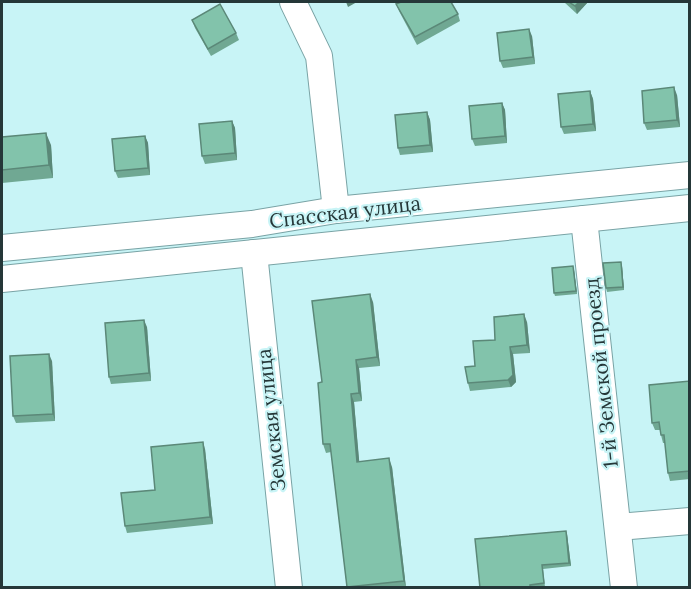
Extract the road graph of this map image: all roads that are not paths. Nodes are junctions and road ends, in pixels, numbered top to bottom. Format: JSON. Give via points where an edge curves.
{"nodes":[{"id":1,"x":293,"y":2,"type":"edge"},
{"id":2,"x":690,"y":175,"type":"edge"},
{"id":3,"x":690,"y":208,"type":"edge"},
{"id":4,"x":336,"y":210,"type":"junction"},
{"id":5,"x":584,"y":219,"type":"junction"},
{"id":6,"x":2,"y":248,"type":"edge"},
{"id":7,"x":254,"y":254,"type":"junction"},
{"id":8,"x":2,"y":279,"type":"edge"},
{"id":9,"x":690,"y":521,"type":"edge"},
{"id":10,"x":618,"y":527,"type":"junction"},
{"id":11,"x":289,"y":588,"type":"edge"},
{"id":12,"x":624,"y":588,"type":"edge"}],
"edges":[{"from":1,"to":4,"type":"street","via":[[319,56]]},
{"from":2,"to":4,"type":"street","name":"Спасская улица"},
{"from":3,"to":5,"type":"street","name":"Спасская улица"},
{"from":4,"to":6,"type":"street","name":"Спасская улица","via":[[252,224]]},
{"from":5,"to":7,"type":"street","name":"Спасская улица"},
{"from":5,"to":10,"type":"street","name":"1-й Земской проезд"},
{"from":7,"to":8,"type":"street","name":"Спасская улица"},
{"from":7,"to":11,"type":"street","name":"Земская улица"},
{"from":9,"to":10,"type":"street"},
{"from":10,"to":12,"type":"street","name":"1-й Земской проезд"}]}
